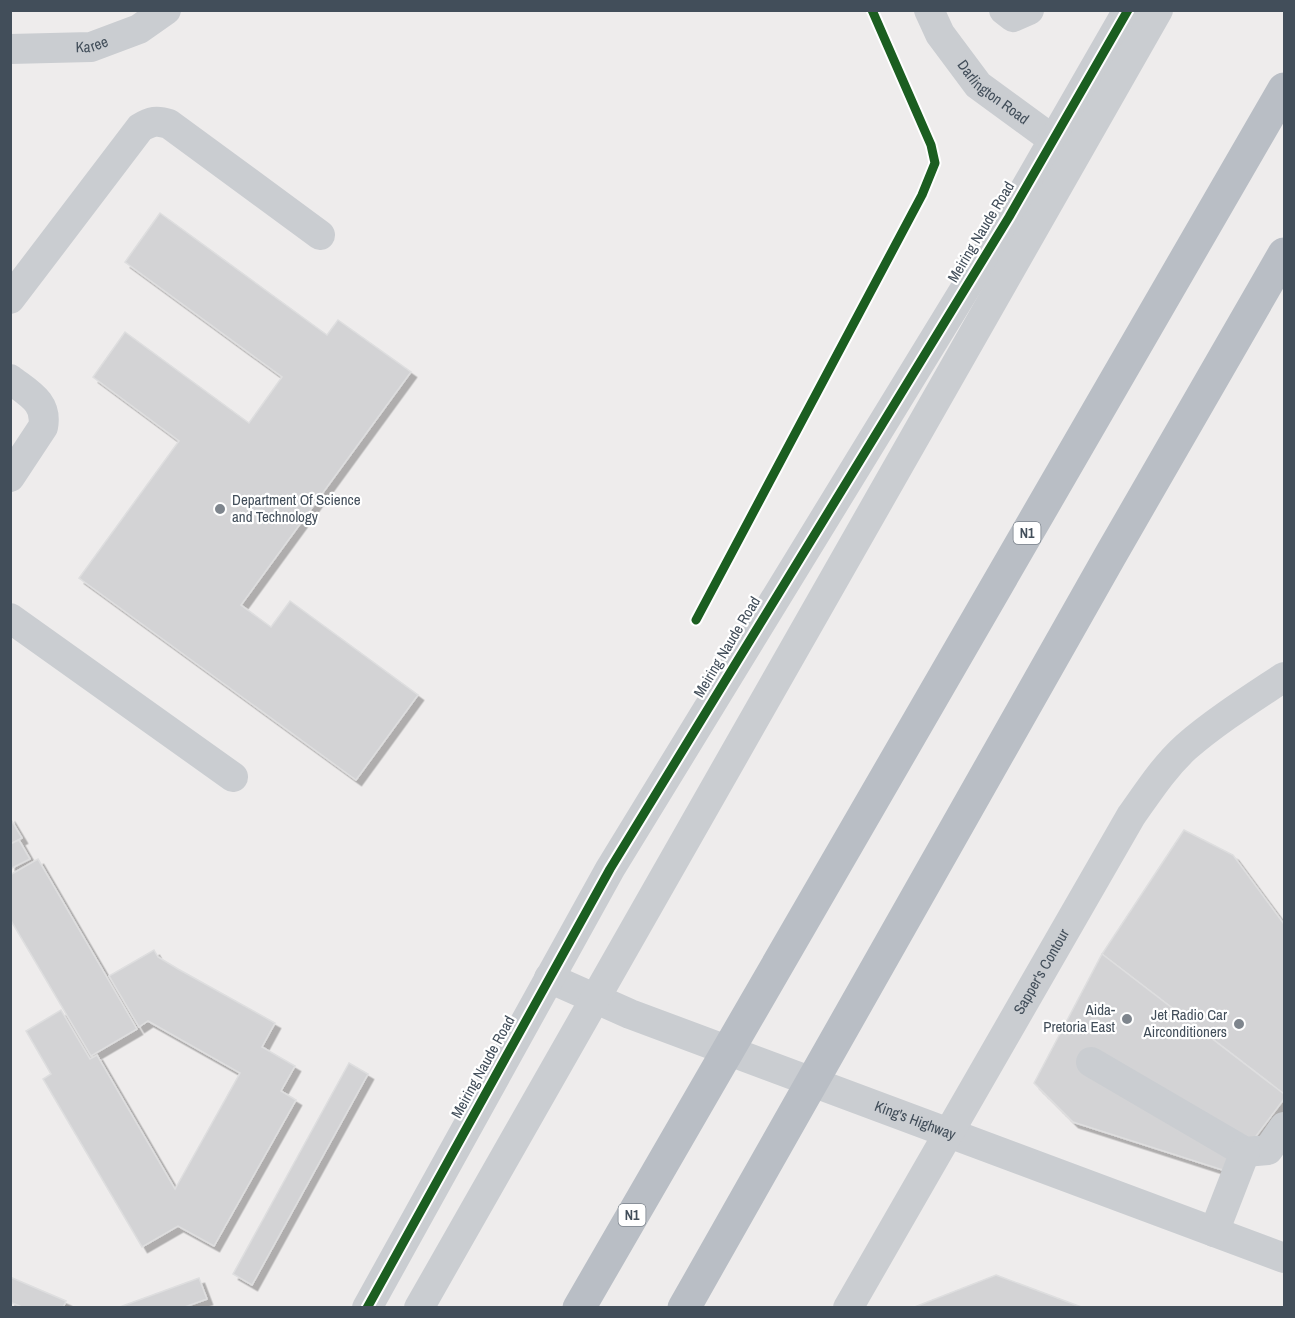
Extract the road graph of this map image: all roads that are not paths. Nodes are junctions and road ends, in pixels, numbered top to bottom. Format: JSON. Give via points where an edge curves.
{"nodes":[{"id":1,"x":166,"y":10,"type":"edge"},
{"id":2,"x":929,"y":10,"type":"edge"},
{"id":3,"x":1004,"y":10,"type":"edge"},
{"id":4,"x":1029,"y":10,"type":"edge"},
{"id":5,"x":1128,"y":10,"type":"edge"},
{"id":6,"x":1158,"y":10,"type":"edge"},
{"id":7,"x":10,"y":50,"type":"edge"},
{"id":8,"x":1284,"y":89,"type":"edge"},
{"id":9,"x":1065,"y":149,"type":"junction"},
{"id":10,"x":320,"y":235,"type":"dead end"},
{"id":11,"x":1284,"y":254,"type":"edge"},
{"id":12,"x":10,"y":299,"type":"edge"},
{"id":13,"x":10,"y":379,"type":"edge"},
{"id":14,"x":10,"y":477,"type":"edge"},
{"id":15,"x":10,"y":618,"type":"edge"},
{"id":16,"x":1284,"y":677,"type":"edge"},
{"id":17,"x":233,"y":777,"type":"dead end"},
{"id":18,"x":549,"y":978,"type":"junction"},
{"id":19,"x":596,"y":997,"type":"junction"},
{"id":20,"x":1091,"y":1062,"type":"dead end"},
{"id":21,"x":1284,"y":1126,"type":"edge"},
{"id":22,"x":947,"y":1133,"type":"junction"},
{"id":23,"x":1245,"y":1152,"type":"junction"},
{"id":24,"x":1214,"y":1232,"type":"junction"},
{"id":25,"x":1284,"y":1258,"type":"edge"},
{"id":26,"x":367,"y":1308,"type":"edge"},
{"id":27,"x":419,"y":1308,"type":"edge"},
{"id":28,"x":579,"y":1308,"type":"edge"},
{"id":29,"x":684,"y":1308,"type":"edge"},
{"id":30,"x":848,"y":1308,"type":"edge"}],
"edges":[{"from":1,"to":7,"type":"street","name":"Karee","via":[[139,29],[91,47]]},
{"from":2,"to":9,"type":"street","name":"Darlington Road","via":[[940,34],[978,85]]},
{"from":3,"to":4,"type":"street","via":[[1013,17]]},
{"from":5,"to":9,"type":"street","name":"Meiring Naude Road"},
{"from":6,"to":9,"type":"street","name":"Meiring Naude Road"},
{"from":8,"to":28,"type":"highway","number":"N1"},
{"from":9,"to":18,"type":"street","name":"Meiring Naude Road","via":[[690,736]]},
{"from":9,"to":19,"type":"street","name":"Meiring Naude Road"},
{"from":10,"to":12,"type":"street","via":[[169,124],[150,122],[140,128]]},
{"from":11,"to":29,"type":"highway"},
{"from":13,"to":14,"type":"street","via":[[42,405],[45,418]]},
{"from":15,"to":17,"type":"street"},
{"from":16,"to":22,"type":"street","name":"Sapper's Contour","via":[[1185,748],[1159,776],[1131,816]]},
{"from":18,"to":19,"type":"street","name":"King's Highway"},
{"from":18,"to":26,"type":"street","name":"Meiring Naude Road"},
{"from":19,"to":22,"type":"street","name":"King's Highway","via":[[630,1014]]},
{"from":19,"to":27,"type":"street","name":"Meiring Naude Road"},
{"from":20,"to":23,"type":"street"},
{"from":21,"to":23,"type":"street","via":[[1268,1150]]},
{"from":22,"to":24,"type":"street","name":"King's Highway"},
{"from":22,"to":30,"type":"street","name":"Sapper's Contour"},
{"from":23,"to":24,"type":"street"},
{"from":24,"to":25,"type":"street","name":"King's Highway"}]}
